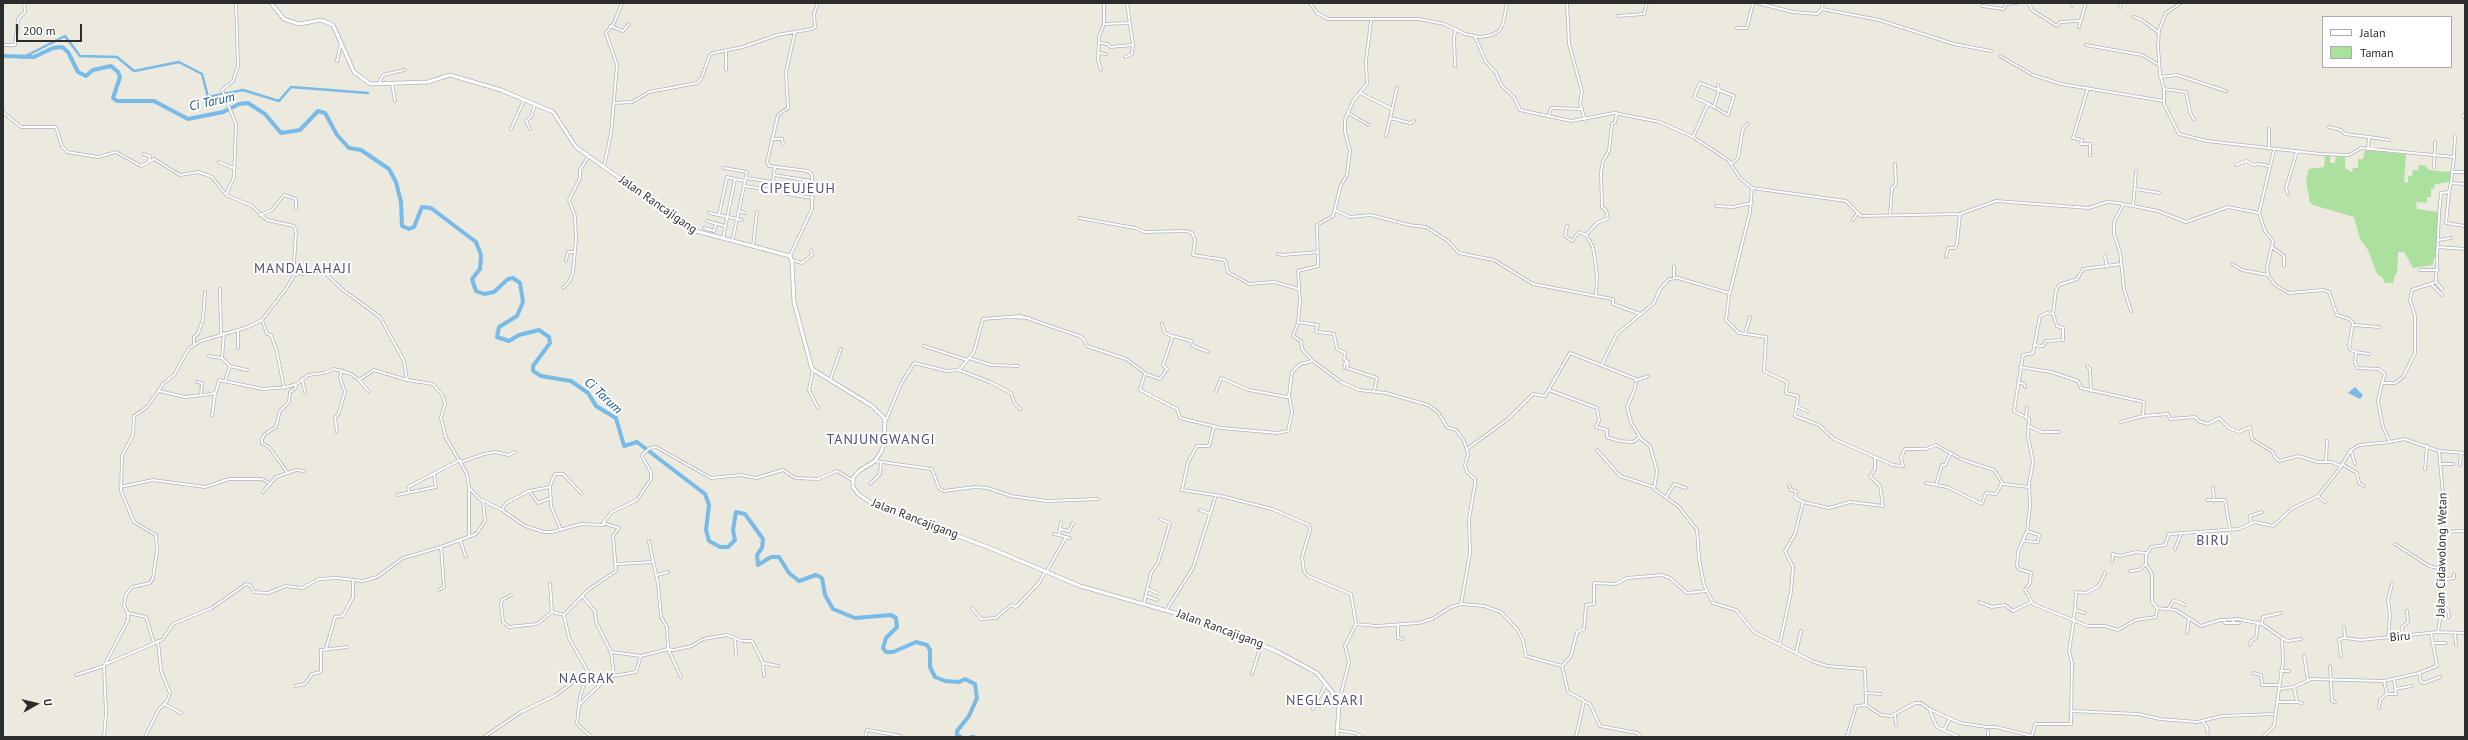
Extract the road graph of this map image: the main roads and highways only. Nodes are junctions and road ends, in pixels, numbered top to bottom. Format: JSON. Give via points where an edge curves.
{"nodes":[{"id":1,"x":271,"y":3,"type":"edge"},
{"id":2,"x":1337,"y":737,"type":"edge"}],
"edges":[{"from":1,"to":2,"type":"main road","name":"Jalan Rancajigang","via":[[284,19],[297,23],[322,20],[328,22],[334,27],[355,75],[370,84],[428,82],[450,75],[501,90],[555,113],[576,147],[692,230],[703,235],[790,256],[794,302],[813,370],[872,406],[885,420],[884,444],[875,461],[859,470],[852,480],[858,494],[871,503],[1080,586],[1167,609],[1262,644],[1308,668],[1326,684],[1338,703]]}]}
